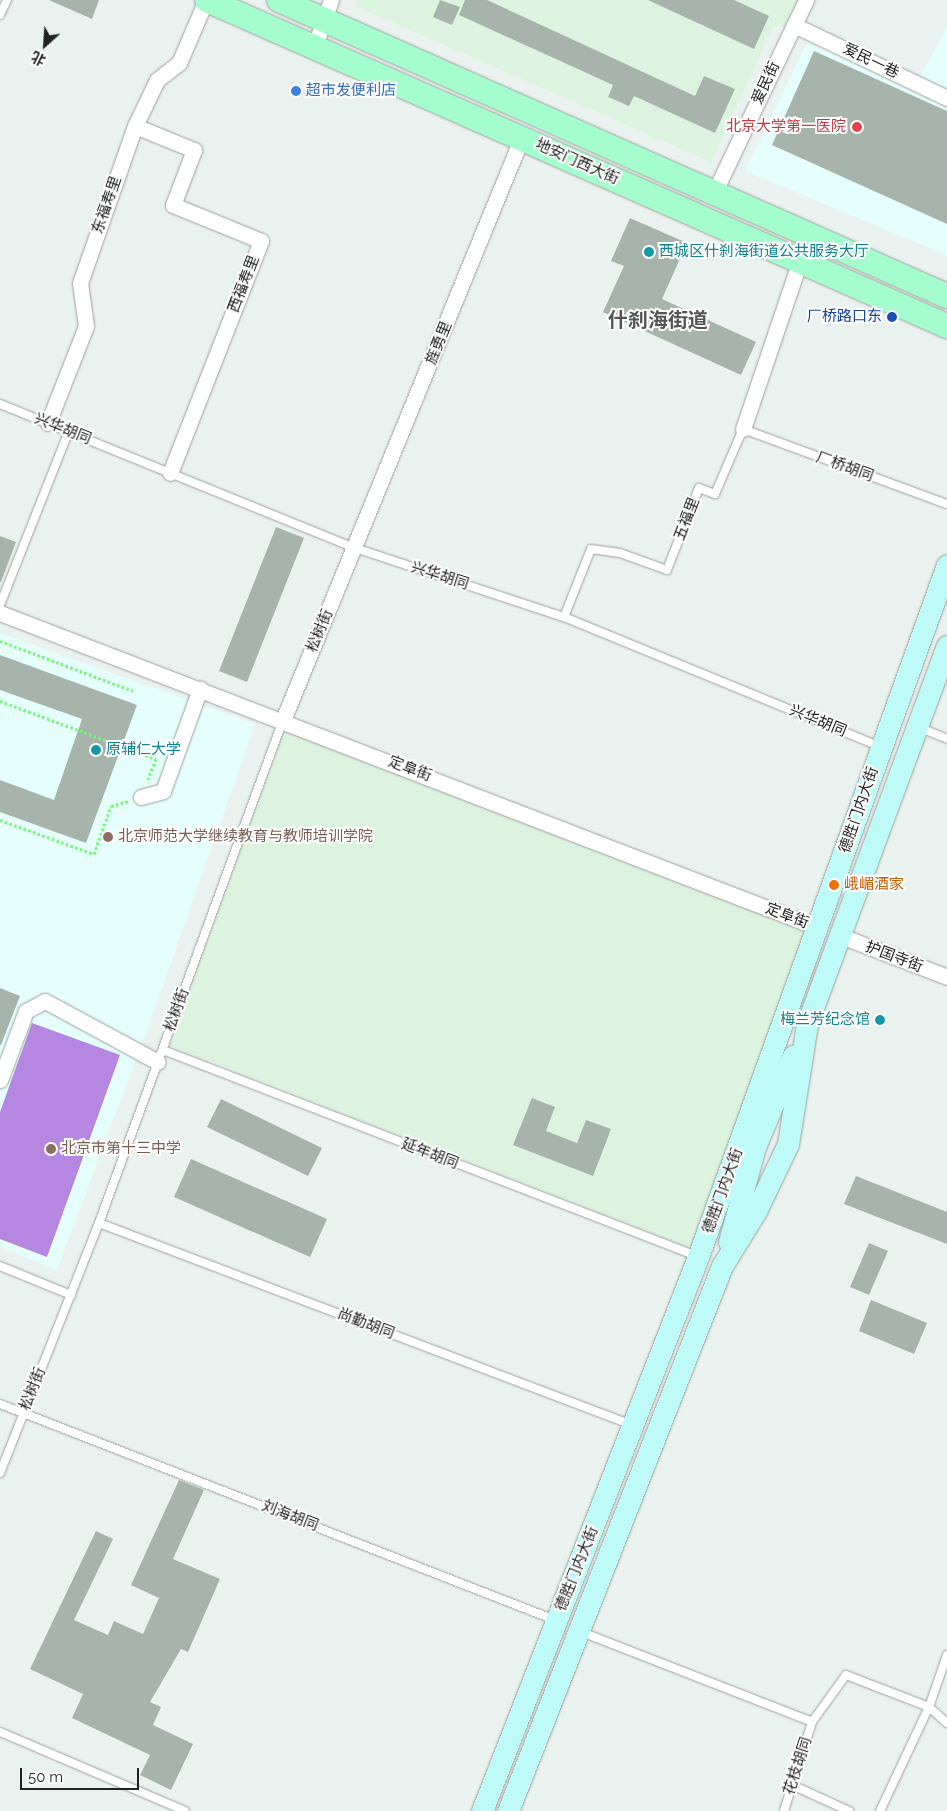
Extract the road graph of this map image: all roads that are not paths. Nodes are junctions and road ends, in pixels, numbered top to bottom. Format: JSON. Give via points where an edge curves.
{"nodes":[{"id":1,"x":7,"y":0,"type":"edge"},
{"id":2,"x":207,"y":0,"type":"edge"},
{"id":3,"x":279,"y":0,"type":"edge"},
{"id":4,"x":806,"y":0,"type":"edge"},
{"id":5,"x":327,"y":10,"type":"edge"},
{"id":6,"x":0,"y":15,"type":"edge"},
{"id":7,"x":794,"y":25,"type":"junction"},
{"id":8,"x":314,"y":48,"type":"junction"},
{"id":9,"x":947,"y":98,"type":"edge"},
{"id":10,"x":135,"y":126,"type":"junction"},
{"id":11,"x":522,"y":137,"type":"junction"},
{"id":12,"x":714,"y":193,"type":"junction"},
{"id":13,"x":800,"y":261,"type":"junction"},
{"id":14,"x":947,"y":296,"type":"edge"},
{"id":15,"x":947,"y":326,"type":"edge"},
{"id":16,"x":0,"y":404,"type":"edge"},
{"id":17,"x":48,"y":423,"type":"junction"},
{"id":18,"x":743,"y":429,"type":"junction"},
{"id":19,"x":69,"y":431,"type":"junction"},
{"id":20,"x":170,"y":473,"type":"junction"},
{"id":21,"x":947,"y":504,"type":"edge"},
{"id":22,"x":356,"y":548,"type":"junction"},
{"id":23,"x":947,"y":565,"type":"edge"},
{"id":24,"x":0,"y":606,"type":"edge"},
{"id":25,"x":0,"y":614,"type":"edge"},
{"id":26,"x":564,"y":617,"type":"junction"},
{"id":27,"x":947,"y":646,"type":"edge"},
{"id":28,"x":200,"y":689,"type":"junction"},
{"id":29,"x":283,"y":720,"type":"junction"},
{"id":30,"x":916,"y":726,"type":"junction"},
{"id":31,"x":947,"y":739,"type":"edge"},
{"id":32,"x":881,"y":747,"type":"junction"},
{"id":33,"x":140,"y":797,"type":"road end"},
{"id":34,"x":840,"y":865,"type":"junction"},
{"id":35,"x":864,"y":874,"type":"junction"},
{"id":36,"x":819,"y":928,"type":"junction"},
{"id":37,"x":841,"y":936,"type":"junction"},
{"id":38,"x":947,"y":977,"type":"edge"},
{"id":39,"x":786,"y":1016,"type":"junction"},
{"id":40,"x":807,"y":1024,"type":"junction"},
{"id":41,"x":160,"y":1056,"type":"junction"},
{"id":42,"x":0,"y":1080,"type":"edge"},
{"id":43,"x":99,"y":1223,"type":"junction"},
{"id":44,"x":698,"y":1257,"type":"junction"},
{"id":45,"x":0,"y":1266,"type":"edge"},
{"id":46,"x":722,"y":1266,"type":"junction"},
{"id":47,"x":71,"y":1296,"type":"junction"},
{"id":48,"x":0,"y":1404,"type":"edge"},
{"id":49,"x":23,"y":1411,"type":"junction"},
{"id":50,"x":634,"y":1425,"type":"junction"},
{"id":51,"x":0,"y":1473,"type":"edge"},
{"id":52,"x":557,"y":1621,"type":"junction"},
{"id":53,"x":578,"y":1631,"type":"junction"},
{"id":54,"x":947,"y":1655,"type":"edge"},
{"id":55,"x":929,"y":1707,"type":"junction"},
{"id":56,"x":812,"y":1722,"type":"junction"},
{"id":57,"x":947,"y":1723,"type":"edge"},
{"id":58,"x":0,"y":1732,"type":"edge"},
{"id":59,"x":792,"y":1785,"type":"junction"},
{"id":60,"x":185,"y":1811,"type":"edge"},
{"id":61,"x":482,"y":1811,"type":"edge"},
{"id":62,"x":508,"y":1811,"type":"edge"},
{"id":63,"x":784,"y":1811,"type":"edge"},
{"id":64,"x":849,"y":1811,"type":"edge"},
{"id":65,"x":880,"y":1811,"type":"edge"}],
"edges":[{"from":1,"to":6,"type":"lane"},
{"from":2,"to":8,"type":"main road","name":"地安门西大街"},
{"from":2,"to":10,"type":"street","name":"东福寿里","via":[[179,63],[157,80]]},
{"from":3,"to":5,"type":"main road","name":"地安门西大街"},
{"from":4,"to":7,"type":"street","name":"爱民街"},
{"from":5,"to":8,"type":"street"},
{"from":5,"to":12,"type":"main road","name":"地安门西大街"},
{"from":7,"to":9,"type":"street","name":"爱民一巷"},
{"from":7,"to":12,"type":"street","name":"爱民街"},
{"from":8,"to":11,"type":"main road","name":"地安门西大街"},
{"from":10,"to":17,"type":"street","name":"东福寿里","via":[[80,284],[86,326]]},
{"from":10,"to":20,"type":"street","name":"西福寿里","via":[[194,150],[173,205],[261,241]]},
{"from":11,"to":13,"type":"main road","name":"地安门西大街"},
{"from":11,"to":22,"type":"street","name":"旌勇里"},
{"from":12,"to":14,"type":"main road","name":"地安门西大街"},
{"from":13,"to":15,"type":"main road","name":"地安门西大街"},
{"from":13,"to":18,"type":"street","name":"五福里"},
{"from":16,"to":17,"type":"lane","name":"兴华胡同"},
{"from":17,"to":19,"type":"lane","name":"兴华胡同"},
{"from":18,"to":21,"type":"lane","name":"厂桥胡同"},
{"from":18,"to":26,"type":"lane","name":"五福里","via":[[715,494],[699,488],[667,570],[620,553],[591,549]]},
{"from":19,"to":20,"type":"lane","name":"兴华胡同"},
{"from":19,"to":24,"type":"lane"},
{"from":20,"to":22,"type":"lane","name":"兴华胡同"},
{"from":22,"to":26,"type":"lane","name":"兴华胡同"},
{"from":22,"to":29,"type":"street","name":"松树街"},
{"from":23,"to":32,"type":"main road","name":"德胜门内大街"},
{"from":25,"to":28,"type":"street","name":"定阜街"},
{"from":26,"to":32,"type":"lane","name":"兴华胡同"},
{"from":27,"to":30,"type":"main road","name":"德胜门内大街"},
{"from":28,"to":29,"type":"street","name":"定阜街"},
{"from":28,"to":33,"type":"street","via":[[163,791]]},
{"from":29,"to":36,"type":"street","name":"定阜街"},
{"from":29,"to":41,"type":"lane","name":"松树街"},
{"from":30,"to":31,"type":"lane"},
{"from":30,"to":35,"type":"main road","name":"德胜门内大街"},
{"from":32,"to":34,"type":"main road","name":"德胜门内大街"},
{"from":34,"to":35,"type":"main road"},
{"from":34,"to":36,"type":"main road","name":"德胜门内大街"},
{"from":35,"to":37,"type":"main road","name":"德胜门内大街"},
{"from":36,"to":37,"type":"main road"},
{"from":36,"to":39,"type":"main road","name":"德胜门内大街"},
{"from":37,"to":38,"type":"street","name":"护国寺街"},
{"from":37,"to":40,"type":"main road","name":"德胜门内大街"},
{"from":39,"to":40,"type":"main road"},
{"from":39,"to":44,"type":"main road","name":"德胜门内大街"},
{"from":40,"to":46,"type":"main road","name":"德胜门内大街","via":[[755,1147]]},
{"from":40,"to":46,"type":"main road","name":"德胜门内大街","via":[[788,1144],[756,1211]]},
{"from":41,"to":42,"type":"street","via":[[44,1001],[26,1011]]},
{"from":41,"to":43,"type":"lane","name":"松树街"},
{"from":41,"to":44,"type":"lane","name":"延年胡同"},
{"from":43,"to":47,"type":"lane","name":"松树街"},
{"from":43,"to":50,"type":"lane","name":"尚勤胡同"},
{"from":44,"to":50,"type":"main road","name":"德胜门内大街"},
{"from":45,"to":47,"type":"lane"},
{"from":46,"to":53,"type":"main road","name":"德胜门内大街"},
{"from":47,"to":49,"type":"lane","name":"松树街"},
{"from":48,"to":49,"type":"lane","name":"刘海胡同"},
{"from":49,"to":51,"type":"lane","name":"松树街"},
{"from":49,"to":52,"type":"lane","name":"刘海胡同"},
{"from":50,"to":52,"type":"main road","name":"德胜门内大街"},
{"from":52,"to":53,"type":"main road"},
{"from":52,"to":61,"type":"main road","name":"德胜门内大街"},
{"from":53,"to":56,"type":"lane"},
{"from":53,"to":62,"type":"main road","name":"德胜门内大街"},
{"from":54,"to":55,"type":"lane"},
{"from":55,"to":56,"type":"lane","name":"花枝胡同","via":[[846,1675]]},
{"from":55,"to":57,"type":"lane"},
{"from":55,"to":65,"type":"lane"},
{"from":56,"to":59,"type":"lane","name":"花枝胡同"},
{"from":58,"to":60,"type":"lane"},
{"from":59,"to":63,"type":"lane","name":"花枝胡同"},
{"from":59,"to":64,"type":"lane"}]}
